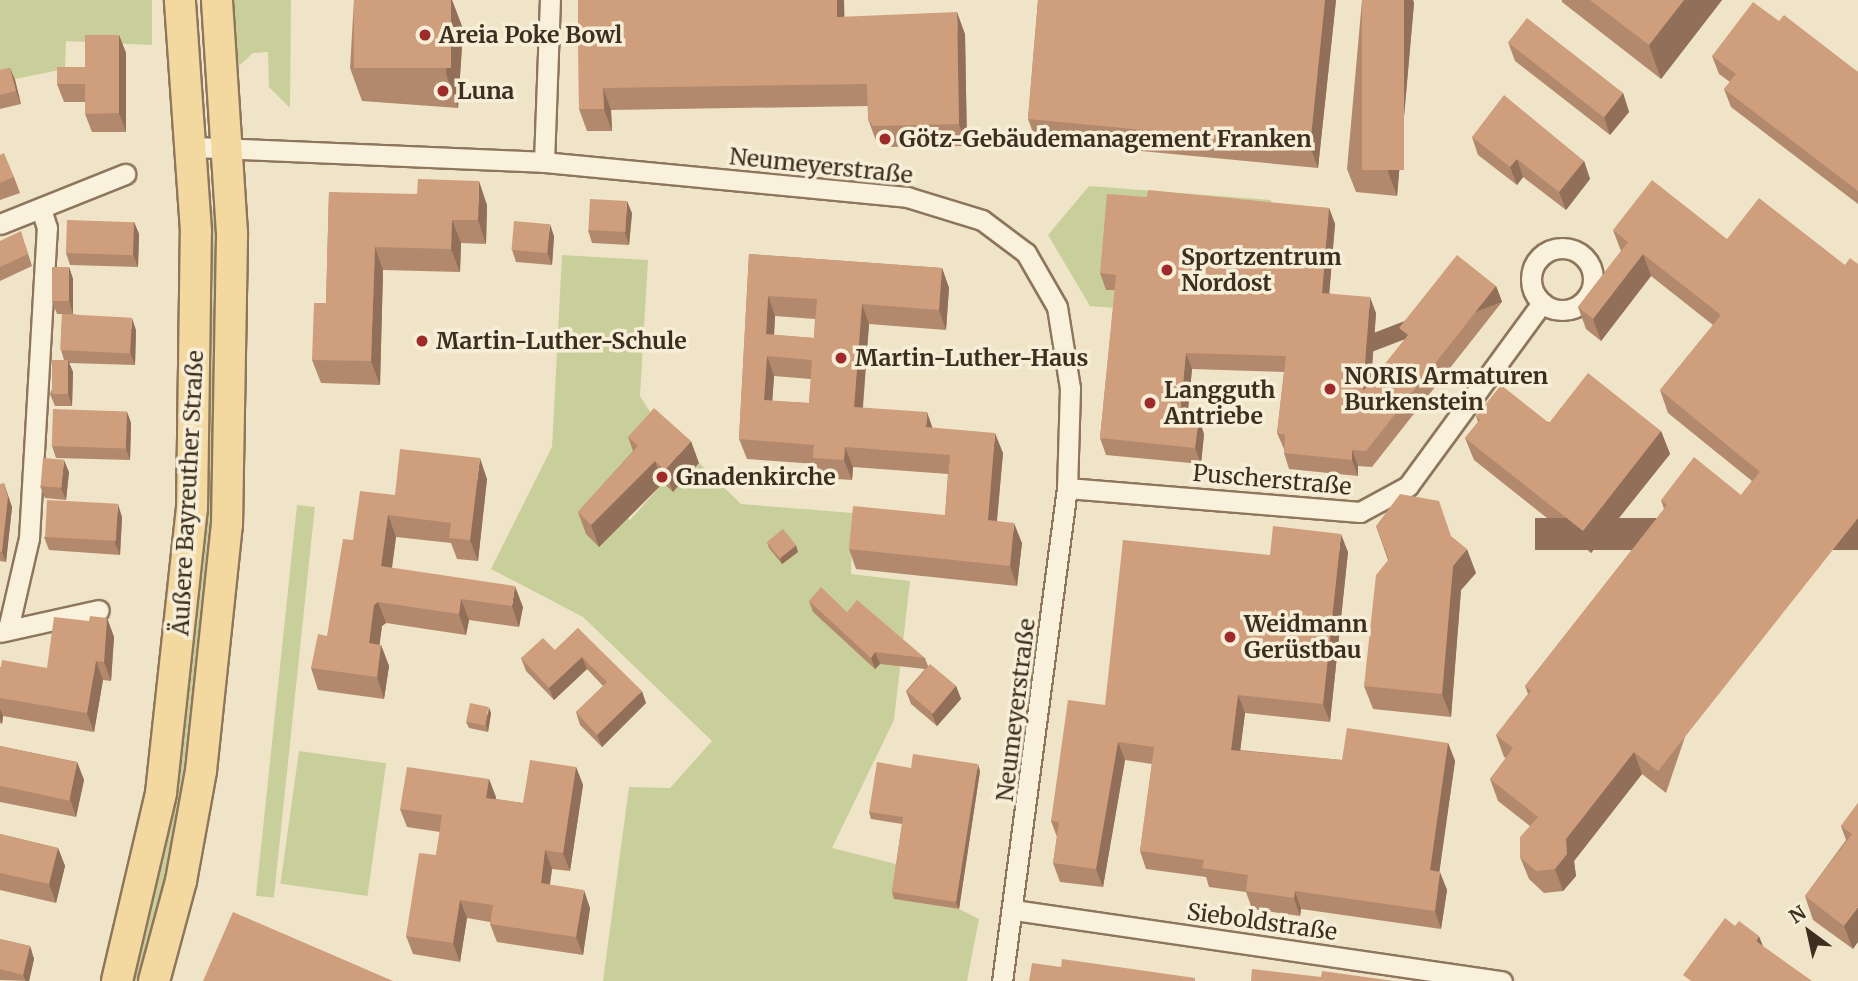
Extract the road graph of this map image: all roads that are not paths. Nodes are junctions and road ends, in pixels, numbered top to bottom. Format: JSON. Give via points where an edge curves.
{"nodes":[{"id":1,"x":180,"y":0,"type":"edge"},
{"id":2,"x":217,"y":0,"type":"edge"},
{"id":3,"x":550,"y":0,"type":"edge"},
{"id":4,"x":192,"y":146,"type":"junction"},
{"id":5,"x":229,"y":146,"type":"junction"},
{"id":6,"x":544,"y":162,"type":"junction"},
{"id":7,"x":125,"y":174,"type":"dead end"},
{"id":8,"x":41,"y":208,"type":"junction"},
{"id":9,"x":0,"y":224,"type":"edge"},
{"id":10,"x":1542,"y":303,"type":"dead end"},
{"id":11,"x":1067,"y":488,"type":"junction"},
{"id":12,"x":99,"y":610,"type":"dead end"},
{"id":13,"x":4,"y":630,"type":"edge"},
{"id":14,"x":1014,"y":910,"type":"junction"},
{"id":15,"x":117,"y":981,"type":"edge"},
{"id":16,"x":154,"y":981,"type":"edge"},
{"id":17,"x":1002,"y":981,"type":"edge"},
{"id":18,"x":1502,"y":981,"type":"edge"}],
"edges":[{"from":1,"to":4,"type":"main road","name":"Äußere Bayreuther Straße"},
{"from":2,"to":5,"type":"main road","name":"Äußere Bayreuther Straße"},
{"from":3,"to":6,"type":"street"},
{"from":4,"to":5,"type":"street","name":"Neumeyerstraße"},
{"from":4,"to":15,"type":"main road","name":"Äußere Bayreuther Straße","via":[[196,383],[185,597],[161,793]]},
{"from":5,"to":6,"type":"street","name":"Neumeyerstraße"},
{"from":5,"to":16,"type":"main road","name":"Äußere Bayreuther Straße","via":[[232,409],[220,604],[193,822]]},
{"from":6,"to":11,"type":"street","name":"Neumeyerstraße","via":[[907,197],[982,220],[1026,253],[1057,307],[1070,388]]},
{"from":7,"to":8,"type":"street"},
{"from":8,"to":9,"type":"street"},
{"from":8,"to":13,"type":"street","via":[[47,229],[30,525],[22,580]]},
{"from":10,"to":11,"type":"street","name":"Puscherstraße","via":[[1408,486],[1360,512]]},
{"from":11,"to":14,"type":"street","name":"Neumeyerstraße"},
{"from":12,"to":13,"type":"street"},
{"from":14,"to":17,"type":"street","name":"Neumeyerstraße"},
{"from":14,"to":18,"type":"street","name":"Sieboldstraße"}]}
